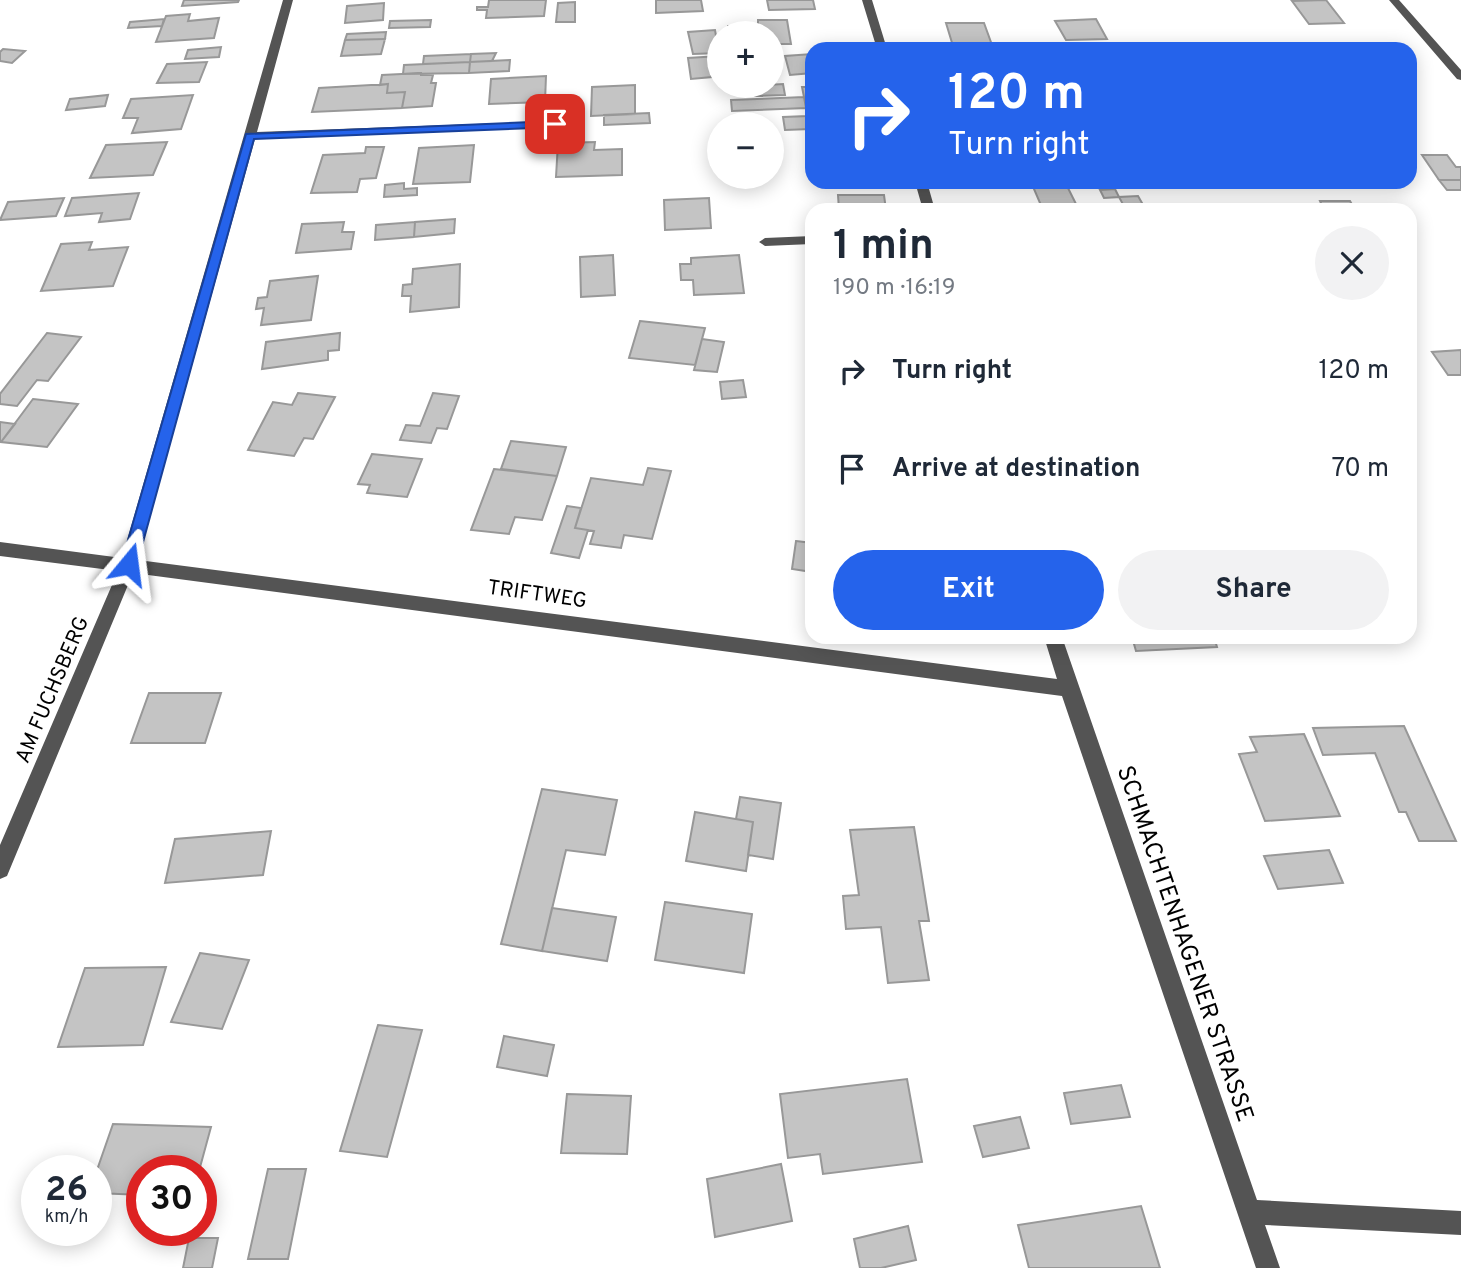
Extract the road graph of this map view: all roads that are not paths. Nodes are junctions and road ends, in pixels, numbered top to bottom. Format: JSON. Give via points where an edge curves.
{"nodes":[{"id":1,"x":288,"y":0,"type":"edge"},
{"id":2,"x":867,"y":0,"type":"edge"},
{"id":3,"x":1394,"y":0,"type":"edge"},
{"id":4,"x":880,"y":42,"type":"edge"},
{"id":5,"x":1461,"y":77,"type":"edge"},
{"id":6,"x":555,"y":124,"type":"dead end"},
{"id":7,"x":250,"y":136,"type":"junction"},
{"id":8,"x":805,"y":240,"type":"edge"},
{"id":9,"x":765,"y":242,"type":"dead end"},
{"id":10,"x":0,"y":548,"type":"edge"},
{"id":11,"x":129,"y":564,"type":"junction"},
{"id":12,"x":1055,"y":644,"type":"edge"},
{"id":13,"x":1069,"y":689,"type":"junction"},
{"id":14,"x":0,"y":869,"type":"edge"},
{"id":15,"x":1249,"y":1212,"type":"junction"},
{"id":16,"x":1461,"y":1223,"type":"edge"},
{"id":17,"x":1268,"y":1268,"type":"edge"}],
"edges":[{"from":1,"to":7,"type":"street","name":"AM FUCHSBERG"},
{"from":2,"to":4,"type":"street"},
{"from":3,"to":5,"type":"street"},
{"from":6,"to":7,"type":"street"},
{"from":7,"to":11,"type":"street","name":"AM FUCHSBERG"},
{"from":8,"to":9,"type":"street"},
{"from":10,"to":11,"type":"street","name":"TRIFTWEG"},
{"from":11,"to":13,"type":"street","name":"TRIFTWEG"},
{"from":11,"to":14,"type":"street","name":"AM FUCHSBERG"},
{"from":12,"to":13,"type":"street","name":"SCHMACHTENHAGENER STRASSE"},
{"from":13,"to":15,"type":"street","name":"SCHMACHTENHAGENER STRASSE"},
{"from":15,"to":16,"type":"street"},
{"from":15,"to":17,"type":"street","name":"SCHMACHTENHAGENER STRASSE"}]}
